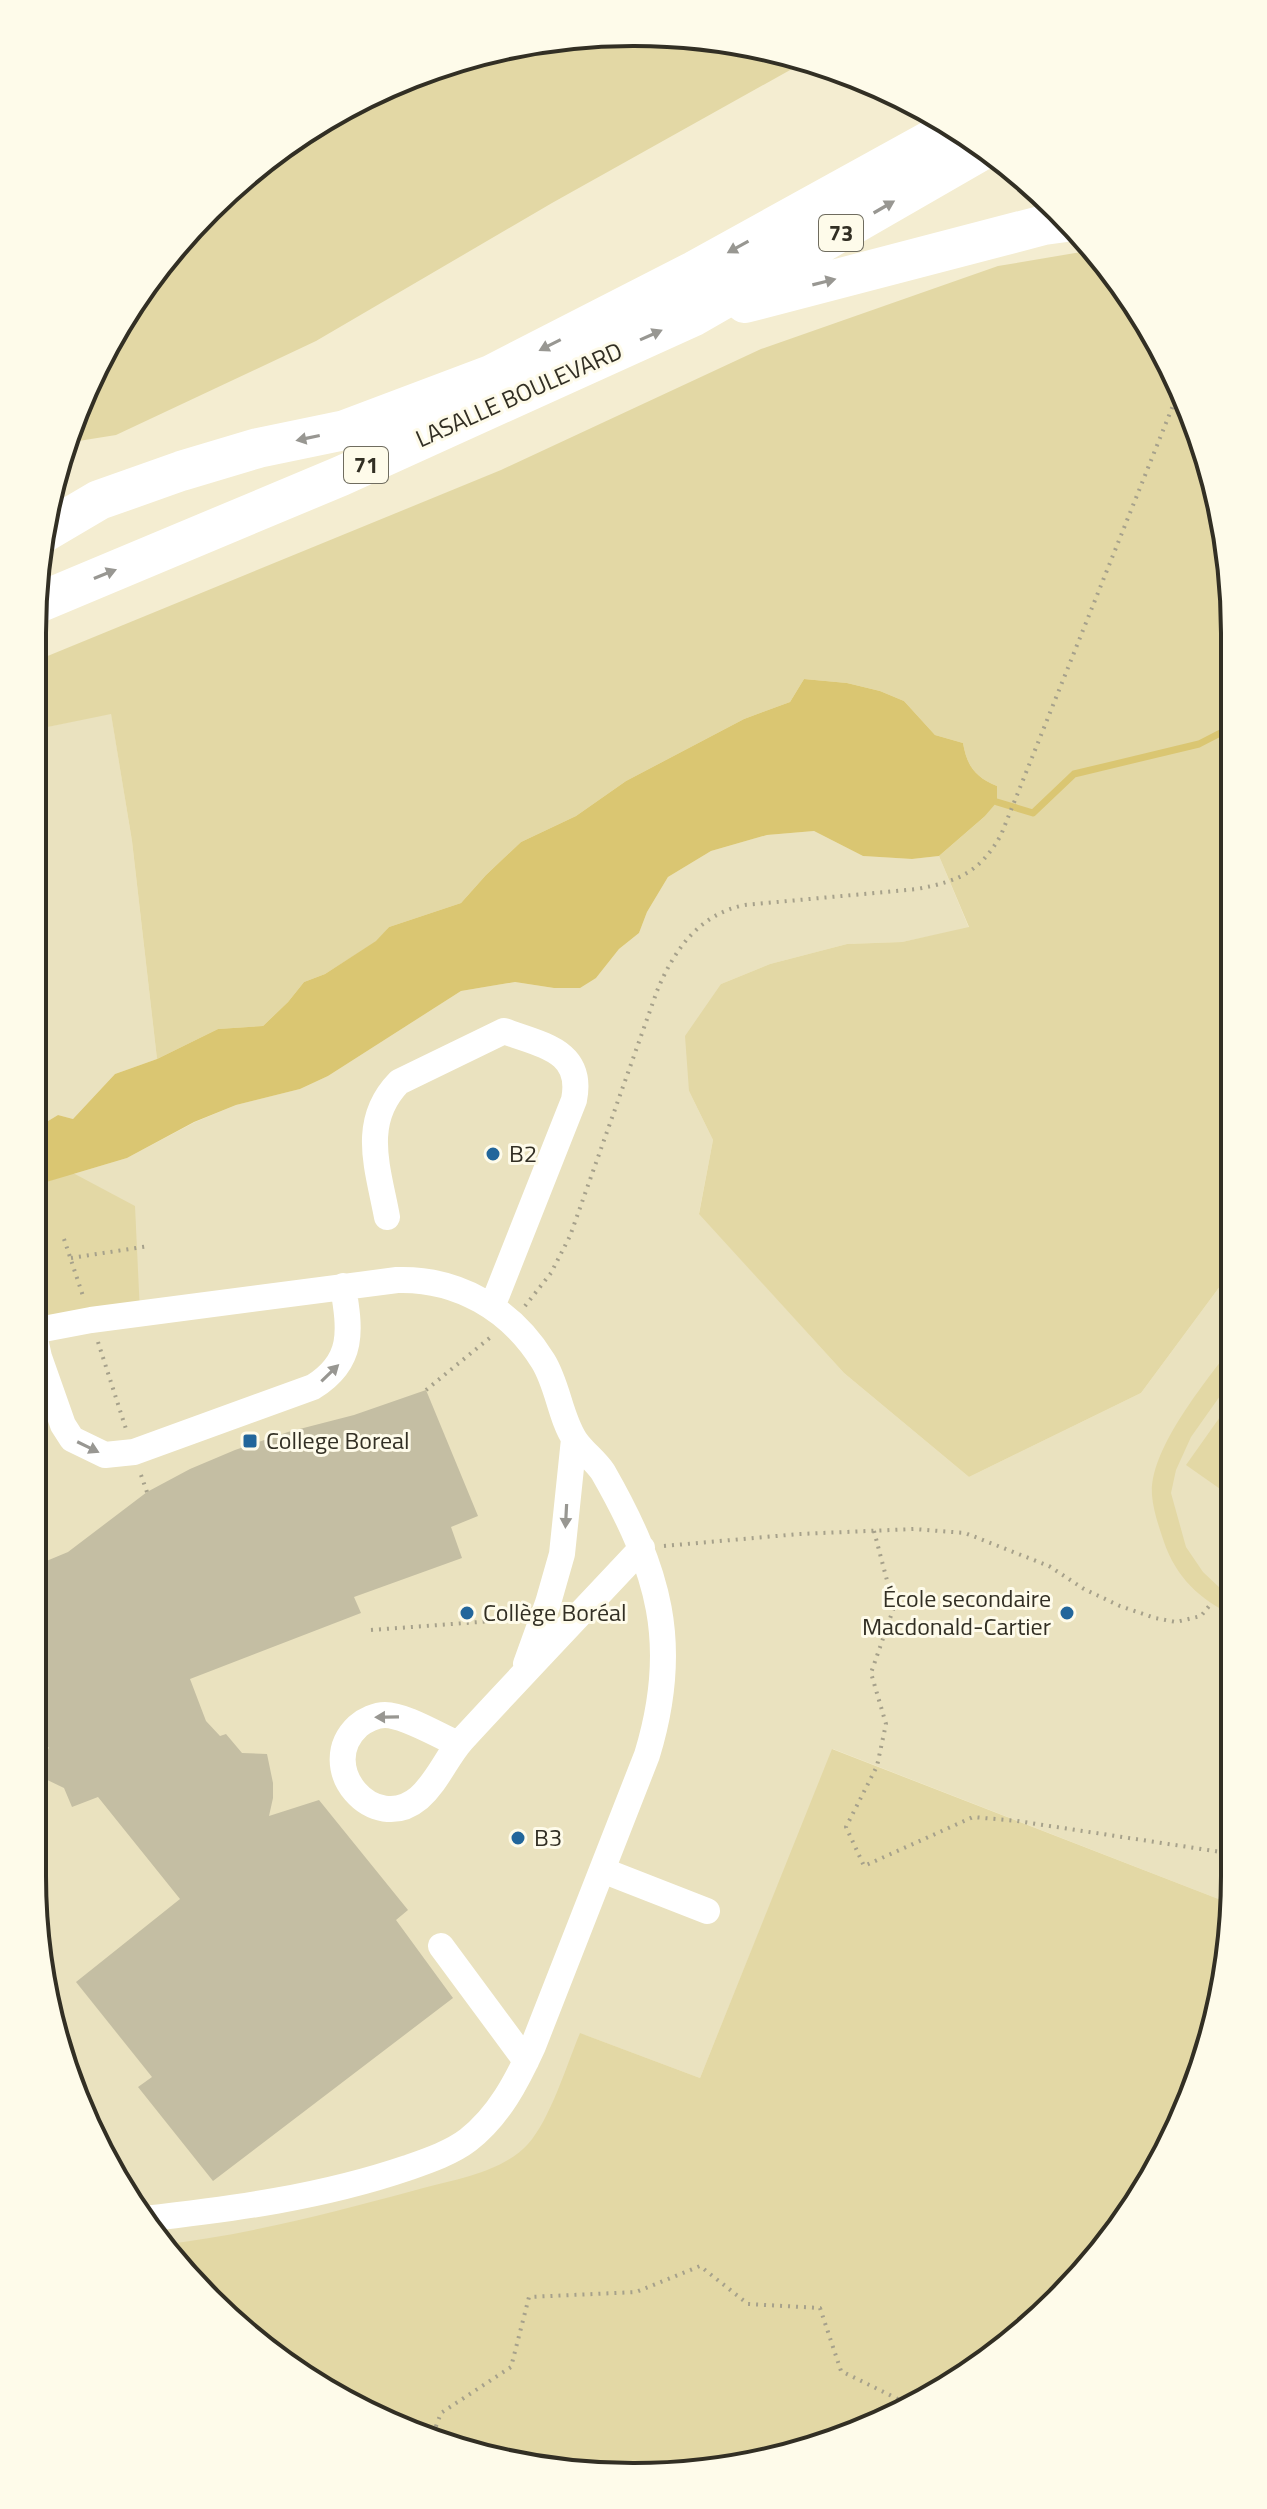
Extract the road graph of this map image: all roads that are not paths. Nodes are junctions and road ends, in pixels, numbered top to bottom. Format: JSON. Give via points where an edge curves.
{"nodes":[{"id":1,"x":942,"y":134,"type":"edge"},
{"id":2,"x":974,"y":155,"type":"edge"},
{"id":3,"x":1054,"y":224,"type":"edge"},
{"id":4,"x":694,"y":316,"type":"junction"},
{"id":5,"x":56,"y":525,"type":"edge"},
{"id":6,"x":47,"y":599,"type":"edge"},
{"id":7,"x":387,"y":1217,"type":"dead end"},
{"id":8,"x":343,"y":1286,"type":"junction"},
{"id":9,"x":501,"y":1314,"type":"junction"},
{"id":10,"x":46,"y":1328,"type":"edge"},
{"id":11,"x":46,"y":1377,"type":"edge"},
{"id":12,"x":574,"y":1439,"type":"junction"},
{"id":13,"x":642,"y":1548,"type":"junction"},
{"id":14,"x":521,"y":1676,"type":"junction"},
{"id":15,"x":458,"y":1744,"type":"dead end"},
{"id":16,"x":602,"y":1870,"type":"junction"},
{"id":17,"x":707,"y":1911,"type":"dead end"},
{"id":18,"x":441,"y":1946,"type":"dead end"},
{"id":19,"x":526,"y":2061,"type":"junction"},
{"id":20,"x":156,"y":2217,"type":"edge"}],
"edges":[{"from":1,"to":5,"type":"highway","name":"LASALLE BOULEVARD","number":"71","one_way":true,"via":[[491,375],[345,430],[181,471],[99,500]]},
{"from":4,"to":2,"type":"highway","number":"73","one_way":true},
{"from":4,"to":3,"type":"highway","one_way":true},
{"from":6,"to":4,"type":"highway","name":"LASALLE BOULEVARD","number":"71","one_way":true,"via":[[341,476]]},
{"from":7,"to":9,"type":"lane","via":[[374,1130],[378,1112],[399,1082],[504,1031],[560,1053],[571,1064],[577,1083],[574,1100]]},
{"from":8,"to":9,"type":"lane","via":[[417,1279],[459,1289]]},
{"from":8,"to":10,"type":"lane"},
{"from":11,"to":8,"type":"lane","one_way":true,"via":[[72,1439],[105,1455],[134,1452],[328,1378],[348,1339]]},
{"from":9,"to":12,"type":"lane","via":[[543,1361]]},
{"from":12,"to":13,"type":"lane","via":[[601,1469]]},
{"from":12,"to":14,"type":"lane","one_way":true,"via":[[562,1554]]},
{"from":13,"to":14,"type":"lane"},
{"from":13,"to":16,"type":"lane","via":[[662,1617],[662,1691],[647,1755]]},
{"from":14,"to":15,"type":"lane"},
{"from":16,"to":17,"type":"lane"},
{"from":16,"to":19,"type":"lane"},
{"from":18,"to":19,"type":"lane"},
{"from":19,"to":20,"type":"lane","via":[[492,2116],[466,2141],[434,2158],[303,2196]]}]}
